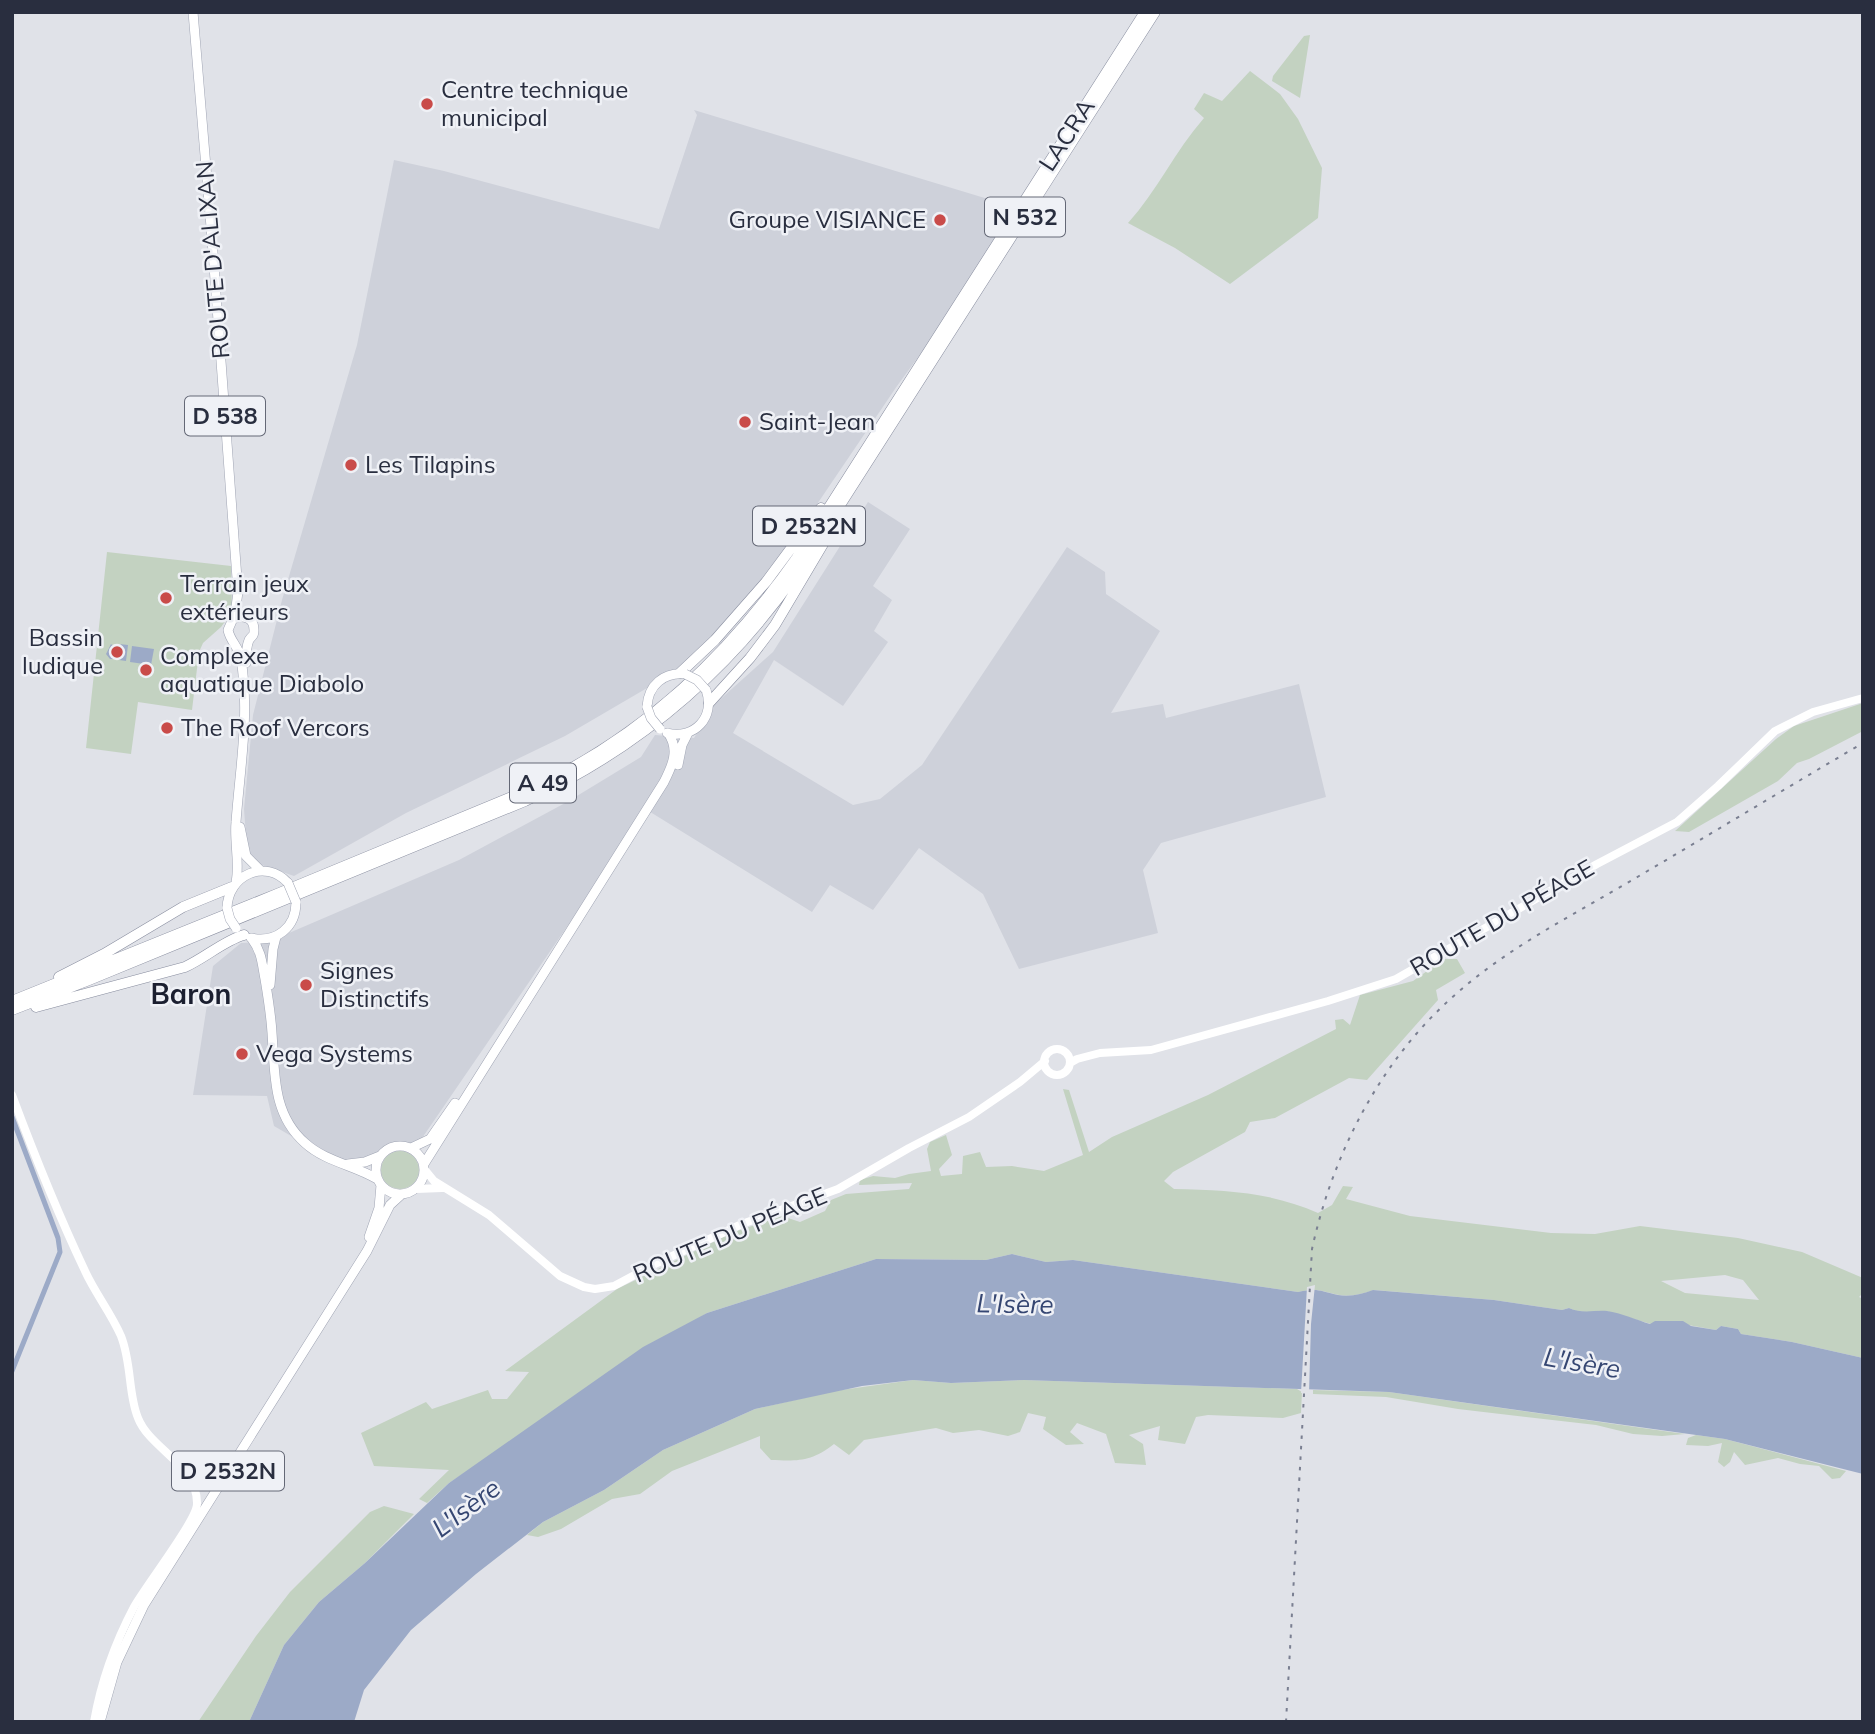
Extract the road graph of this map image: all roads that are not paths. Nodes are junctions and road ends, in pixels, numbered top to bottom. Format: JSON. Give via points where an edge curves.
{"nodes":[{"id":1,"x":193,"y":12,"type":"edge"},
{"id":2,"x":1145,"y":12,"type":"edge"},
{"id":3,"x":1155,"y":12,"type":"edge"},
{"id":4,"x":921,"y":364,"type":"junction"},
{"id":5,"x":894,"y":421,"type":"junction"},
{"id":6,"x":238,"y":592,"type":"junction"},
{"id":7,"x":247,"y":618,"type":"junction"},
{"id":8,"x":233,"y":619,"type":"junction"},
{"id":9,"x":249,"y":640,"type":"junction"},
{"id":10,"x":235,"y":642,"type":"junction"},
{"id":11,"x":683,"y":674,"type":"junction"},
{"id":12,"x":1863,"y":698,"type":"edge"},
{"id":13,"x":709,"y":703,"type":"junction"},
{"id":14,"x":664,"y":731,"type":"junction"},
{"id":15,"x":688,"y":733,"type":"junction"},
{"id":16,"x":624,"y":848,"type":"junction"},
{"id":17,"x":261,"y":871,"type":"junction"},
{"id":18,"x":234,"y":885,"type":"junction"},
{"id":19,"x":248,"y":937,"type":"junction"},
{"id":20,"x":276,"y":937,"type":"junction"},
{"id":21,"x":269,"y":997,"type":"junction"},
{"id":22,"x":12,"y":1001,"type":"edge"},
{"id":23,"x":12,"y":1012,"type":"edge"},
{"id":24,"x":1067,"y":1053,"type":"junction"},
{"id":25,"x":1100,"y":1053,"type":"junction"},
{"id":26,"x":1045,"y":1061,"type":"junction"},
{"id":27,"x":1070,"y":1063,"type":"junction"},
{"id":28,"x":486,"y":1064,"type":"junction"},
{"id":29,"x":1048,"y":1071,"type":"junction"},
{"id":30,"x":1020,"y":1082,"type":"junction"},
{"id":31,"x":12,"y":1095,"type":"edge"},
{"id":32,"x":411,"y":1148,"type":"junction"},
{"id":33,"x":380,"y":1156,"type":"junction"},
{"id":34,"x":346,"y":1164,"type":"junction"},
{"id":35,"x":424,"y":1167,"type":"junction"},
{"id":36,"x":379,"y":1182,"type":"junction"},
{"id":37,"x":445,"y":1188,"type":"junction"},
{"id":38,"x":416,"y":1189,"type":"junction"},
{"id":39,"x":402,"y":1194,"type":"junction"},
{"id":40,"x":354,"y":1270,"type":"junction"},
{"id":41,"x":94,"y":1722,"type":"edge"},
{"id":42,"x":100,"y":1722,"type":"edge"}],
"edges":[{"from":1,"to":6,"type":"main road","name":"ROUTE D'ALIXAN","number":"D 538"},
{"from":2,"to":4,"type":"highway","name":"LACRA","number":"N 532"},
{"from":3,"to":5,"type":"highway","number":"N 532"},
{"from":4,"to":11,"type":"highway","number":"D 2532N","via":[[782,564]]},
{"from":4,"to":22,"type":"highway","number":"A 49","via":[[761,608],[701,674],[639,726],[582,763],[520,794]]},
{"from":5,"to":13,"type":"highway","number":"D 2532N","via":[[783,613]]},
{"from":5,"to":23,"type":"highway","number":"A 49","via":[[796,574],[747,638],[676,708],[611,755],[502,811]]},
{"from":6,"to":7,"type":"main road","name":"ROUTE D'ALIXAN","number":"D 538"},
{"from":6,"to":8,"type":"main road","name":"ROUTE D'ALIXAN","number":"D 538"},
{"from":7,"to":8,"type":"main road"},
{"from":7,"to":9,"type":"main road","name":"ROUTE D'ALIXAN","via":[[254,629]]},
{"from":8,"to":10,"type":"main road","name":"ROUTE D'ALIXAN","via":[[228,630]]},
{"from":9,"to":10,"type":"main road"},
{"from":9,"to":17,"type":"main road","name":"ROUTE D'ALIXAN","via":[[249,733],[240,829],[246,856]]},
{"from":10,"to":18,"type":"main road","name":"ROUTE D'ALIXAN","via":[[241,657],[245,722]]},
{"from":11,"to":13,"type":"main road","bridge":true,"via":[[698,680]]},
{"from":11,"to":14,"type":"main road","bridge":true,"via":[[656,682],[649,694],[652,721]]},
{"from":12,"to":25,"type":"street","name":"ROUTE DU PÉAGE","via":[[1813,712],[1775,731],[1677,822],[1396,979],[1151,1050]]},
{"from":13,"to":15,"type":"main road","via":[[704,721]]},
{"from":14,"to":15,"type":"main road"},
{"from":14,"to":16,"type":"main road","via":[[675,748],[671,767]]},
{"from":15,"to":16,"type":"main road","via":[[675,772]]},
{"from":16,"to":28,"type":"main road"},
{"from":17,"to":18,"type":"main road","via":[[246,874]]},
{"from":17,"to":20,"type":"main road","bridge":true,"via":[[275,873],[288,883],[296,902],[292,922]]},
{"from":18,"to":19,"type":"main road","bridge":true,"via":[[227,908],[236,928]]},
{"from":18,"to":22,"type":"highway","via":[[174,912]]},
{"from":19,"to":20,"type":"main road"},
{"from":19,"to":21,"type":"main road","via":[[261,954]]},
{"from":19,"to":23,"type":"highway","via":[[234,938],[185,967]]},
{"from":20,"to":21,"type":"main road"},
{"from":21,"to":34,"type":"main road","via":[[275,1086],[283,1114],[313,1150]]},
{"from":24,"to":25,"type":"street","name":"ROUTE DU PÉAGE"},
{"from":24,"to":26,"type":"street","via":[[1052,1050]]},
{"from":24,"to":27,"type":"street"},
{"from":25,"to":27,"type":"street","name":"ROUTE DU PÉAGE"},
{"from":26,"to":29,"type":"street"},
{"from":26,"to":30,"type":"street","name":"ROUTE DU PÉAGE"},
{"from":27,"to":29,"type":"street","via":[[1061,1074]]},
{"from":28,"to":32,"type":"main road","via":[[430,1139]]},
{"from":28,"to":35,"type":"main road"},
{"from":29,"to":30,"type":"street","name":"ROUTE DU PÉAGE"},
{"from":30,"to":37,"type":"street","name":"ROUTE DU PÉAGE","via":[[969,1117],[838,1189],[752,1220],[614,1286],[584,1287],[560,1276],[489,1215]]},
{"from":31,"to":41,"type":"street","via":[[62,1224],[119,1332],[138,1420],[188,1476],[196,1496],[197,1506],[122,1630]]},
{"from":32,"to":33,"type":"main road","via":[[393,1146]]},
{"from":32,"to":35,"type":"main road"},
{"from":33,"to":34,"type":"main road"},
{"from":33,"to":36,"type":"main road","via":[[376,1166]]},
{"from":34,"to":36,"type":"main road"},
{"from":35,"to":37,"type":"street","name":"ROUTE DU PÉAGE"},
{"from":35,"to":38,"type":"main road"},
{"from":36,"to":39,"type":"main road","via":[[390,1192]]},
{"from":36,"to":40,"type":"main road","number":"D 2532N","via":[[379,1208]]},
{"from":37,"to":38,"type":"street"},
{"from":38,"to":39,"type":"main road"},
{"from":39,"to":40,"type":"main road","number":"D 2532N","via":[[390,1205]]},
{"from":40,"to":42,"type":"main road","number":"D 2532N","via":[[135,1620],[112,1676]]}]}
